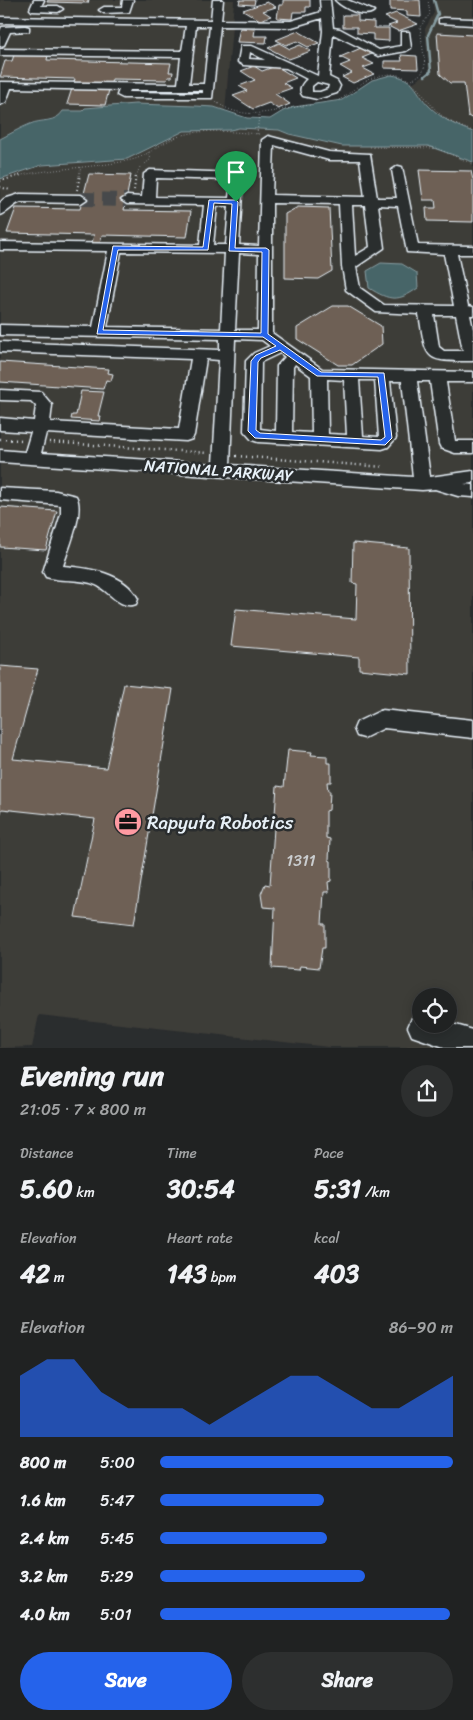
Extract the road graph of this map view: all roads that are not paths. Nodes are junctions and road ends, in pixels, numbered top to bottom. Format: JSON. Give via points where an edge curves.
{"nodes":[{"id":1,"x":39,"y":0,"type":"edge"},
{"id":2,"x":218,"y":0,"type":"edge"},
{"id":3,"x":325,"y":0,"type":"edge"},
{"id":4,"x":340,"y":0,"type":"edge"},
{"id":5,"x":130,"y":7,"type":"edge"},
{"id":6,"x":72,"y":9,"type":"dead end"},
{"id":7,"x":90,"y":10,"type":"dead end"},
{"id":8,"x":369,"y":11,"type":"dead end"},
{"id":9,"x":326,"y":14,"type":"junction"},
{"id":10,"x":214,"y":15,"type":"junction"},
{"id":11,"x":0,"y":20,"type":"edge"},
{"id":12,"x":31,"y":20,"type":"junction"},
{"id":13,"x":443,"y":21,"type":"dead end"},
{"id":14,"x":191,"y":22,"type":"junction"},
{"id":15,"x":473,"y":22,"type":"edge"},
{"id":16,"x":328,"y":31,"type":"junction"},
{"id":17,"x":406,"y":34,"type":"dead end"},
{"id":18,"x":0,"y":43,"type":"edge"},
{"id":19,"x":0,"y":52,"type":"edge"},
{"id":20,"x":187,"y":54,"type":"junction"},
{"id":21,"x":280,"y":64,"type":"dead end"},
{"id":22,"x":125,"y":86,"type":"junction"},
{"id":23,"x":183,"y":87,"type":"junction"},
{"id":24,"x":2,"y":92,"type":"edge"},
{"id":25,"x":208,"y":92,"type":"junction"},
{"id":26,"x":398,"y":170,"type":"dead end"},
{"id":27,"x":78,"y":199,"type":"tunnel mouth"},
{"id":28,"x":266,"y":199,"type":"junction"},
{"id":29,"x":127,"y":200,"type":"tunnel mouth"},
{"id":30,"x":148,"y":200,"type":"junction"},
{"id":31,"x":344,"y":201,"type":"junction"},
{"id":32,"x":372,"y":201,"type":"junction"},
{"id":33,"x":211,"y":202,"type":"junction"},
{"id":34,"x":236,"y":202,"type":"junction"},
{"id":35,"x":404,"y":202,"type":"junction"},
{"id":36,"x":0,"y":211,"type":"edge"},
{"id":37,"x":0,"y":246,"type":"edge"},
{"id":38,"x":115,"y":248,"type":"junction"},
{"id":39,"x":206,"y":249,"type":"junction"},
{"id":40,"x":232,"y":249,"type":"junction"},
{"id":41,"x":266,"y":250,"type":"junction"},
{"id":42,"x":450,"y":250,"type":"junction"},
{"id":43,"x":473,"y":250,"type":"edge"},
{"id":44,"x":350,"y":266,"type":"junction"},
{"id":45,"x":426,"y":310,"type":"junction"},
{"id":46,"x":468,"y":311,"type":"edge"},
{"id":47,"x":0,"y":330,"type":"edge"},
{"id":48,"x":99,"y":332,"type":"junction"},
{"id":49,"x":228,"y":335,"type":"junction"},
{"id":50,"x":265,"y":335,"type":"junction"},
{"id":51,"x":0,"y":347,"type":"edge"},
{"id":52,"x":281,"y":347,"type":"junction"},
{"id":53,"x":199,"y":354,"type":"junction"},
{"id":54,"x":227,"y":355,"type":"junction"},
{"id":55,"x":294,"y":356,"type":"junction"},
{"id":56,"x":472,"y":356,"type":"edge"},
{"id":57,"x":319,"y":374,"type":"junction"},
{"id":58,"x":351,"y":374,"type":"junction"},
{"id":59,"x":382,"y":375,"type":"junction"},
{"id":60,"x":409,"y":376,"type":"junction"},
{"id":61,"x":437,"y":376,"type":"junction"},
{"id":62,"x":473,"y":377,"type":"edge"},
{"id":63,"x":0,"y":395,"type":"edge"},
{"id":64,"x":0,"y":424,"type":"edge"},
{"id":65,"x":40,"y":427,"type":"junction"},
{"id":66,"x":284,"y":438,"type":"junction"},
{"id":67,"x":320,"y":439,"type":"junction"},
{"id":68,"x":355,"y":441,"type":"junction"},
{"id":69,"x":473,"y":447,"type":"edge"},
{"id":70,"x":0,"y":456,"type":"edge"},
{"id":71,"x":31,"y":458,"type":"junction"},
{"id":72,"x":221,"y":470,"type":"junction"},
{"id":73,"x":473,"y":477,"type":"edge"},
{"id":74,"x":429,"y":483,"type":"junction"},
{"id":75,"x":473,"y":491,"type":"edge"},
{"id":76,"x":0,"y":494,"type":"edge"},
{"id":77,"x":129,"y":599,"type":"dead end"},
{"id":78,"x":364,"y":729,"type":"dead end"},
{"id":79,"x":473,"y":729,"type":"edge"},
{"id":80,"x":440,"y":1033,"type":"edge"},
{"id":81,"x":473,"y":1043,"type":"edge"}],
"edges":[{"from":1,"to":6,"type":"street","via":[[35,9]]},
{"from":2,"to":10,"type":"street"},
{"from":3,"to":9,"type":"street"},
{"from":4,"to":8,"type":"street"},
{"from":5,"to":7,"type":"street"},
{"from":9,"to":10,"type":"street","via":[[277,31],[262,23]]},
{"from":9,"to":16,"type":"street"},
{"from":10,"to":14,"type":"street"},
{"from":10,"to":25,"type":"street"},
{"from":11,"to":12,"type":"street"},
{"from":12,"to":14,"type":"street"},
{"from":12,"to":18,"type":"street","via":[[28,29],[6,29]]},
{"from":13,"to":15,"type":"street"},
{"from":14,"to":20,"type":"street"},
{"from":16,"to":17,"type":"street","via":[[336,31],[366,47],[406,48]]},
{"from":16,"to":21,"type":"street","via":[[318,79]]},
{"from":19,"to":20,"type":"street"},
{"from":20,"to":23,"type":"street"},
{"from":22,"to":23,"type":"street"},
{"from":22,"to":24,"type":"street"},
{"from":22,"to":25,"type":"street","via":[[123,95]]},
{"from":23,"to":25,"type":"street"},
{"from":26,"to":35,"type":"street"},
{"from":27,"to":36,"type":"street","via":[[20,198],[8,202]]},
{"from":28,"to":31,"type":"street"},
{"from":28,"to":32,"type":"street","via":[[268,140],[329,156],[366,156]]},
{"from":28,"to":41,"type":"street"},
{"from":29,"to":30,"type":"street"},
{"from":30,"to":33,"type":"street"},
{"from":30,"to":34,"type":"street","via":[[150,174],[237,176]]},
{"from":31,"to":32,"type":"street"},
{"from":31,"to":44,"type":"street"},
{"from":32,"to":35,"type":"street"},
{"from":32,"to":44,"type":"street","via":[[377,248]]},
{"from":33,"to":34,"type":"street"},
{"from":33,"to":39,"type":"street"},
{"from":34,"to":40,"type":"street"},
{"from":35,"to":42,"type":"street","via":[[412,249]]},
{"from":37,"to":38,"type":"street"},
{"from":38,"to":39,"type":"street"},
{"from":38,"to":48,"type":"street"},
{"from":39,"to":40,"type":"street"},
{"from":40,"to":41,"type":"street"},
{"from":40,"to":49,"type":"street"},
{"from":41,"to":50,"type":"street"},
{"from":42,"to":43,"type":"street"},
{"from":42,"to":46,"type":"street"},
{"from":44,"to":45,"type":"street","via":[[353,290],[381,309]]},
{"from":45,"to":46,"type":"street"},
{"from":45,"to":56,"type":"street","via":[[432,349],[441,356]]},
{"from":46,"to":56,"type":"street"},
{"from":47,"to":48,"type":"street"},
{"from":48,"to":49,"type":"street"},
{"from":49,"to":50,"type":"street"},
{"from":49,"to":54,"type":"street"},
{"from":50,"to":52,"type":"street"},
{"from":51,"to":53,"type":"street"},
{"from":52,"to":55,"type":"street"},
{"from":52,"to":66,"type":"street","via":[[254,361],[252,431],[258,436]]},
{"from":53,"to":54,"type":"street"},
{"from":53,"to":65,"type":"street","via":[[186,436]]},
{"from":54,"to":72,"type":"street"},
{"from":55,"to":57,"type":"street"},
{"from":55,"to":66,"type":"street","via":[[285,366]]},
{"from":57,"to":58,"type":"street"},
{"from":57,"to":67,"type":"street"},
{"from":58,"to":59,"type":"street"},
{"from":58,"to":68,"type":"street"},
{"from":59,"to":60,"type":"street"},
{"from":59,"to":68,"type":"street","via":[[388,438],[382,443]]},
{"from":60,"to":61,"type":"street"},
{"from":60,"to":74,"type":"street"},
{"from":61,"to":62,"type":"street"},
{"from":61,"to":69,"type":"street","via":[[447,444]]},
{"from":63,"to":65,"type":"street","via":[[35,396],[44,405]]},
{"from":64,"to":65,"type":"street"},
{"from":65,"to":71,"type":"street"},
{"from":66,"to":67,"type":"street"},
{"from":67,"to":68,"type":"street"},
{"from":70,"to":71,"type":"street","name":"NATIONAL PARKWAY"},
{"from":71,"to":72,"type":"street","name":"NATIONAL PARKWAY"},
{"from":72,"to":74,"type":"street","name":"NATIONAL PARKWAY"},
{"from":73,"to":74,"type":"street","name":"NATIONAL PARKWAY"},
{"from":74,"to":75,"type":"street","name":"NATIONAL PARKWAY"},
{"from":76,"to":77,"type":"street","via":[[56,497],[70,501],[70,514],[52,572],[93,575],[116,587]]},
{"from":78,"to":79,"type":"street","via":[[382,719]]},
{"from":80,"to":81,"type":"street"}]}
